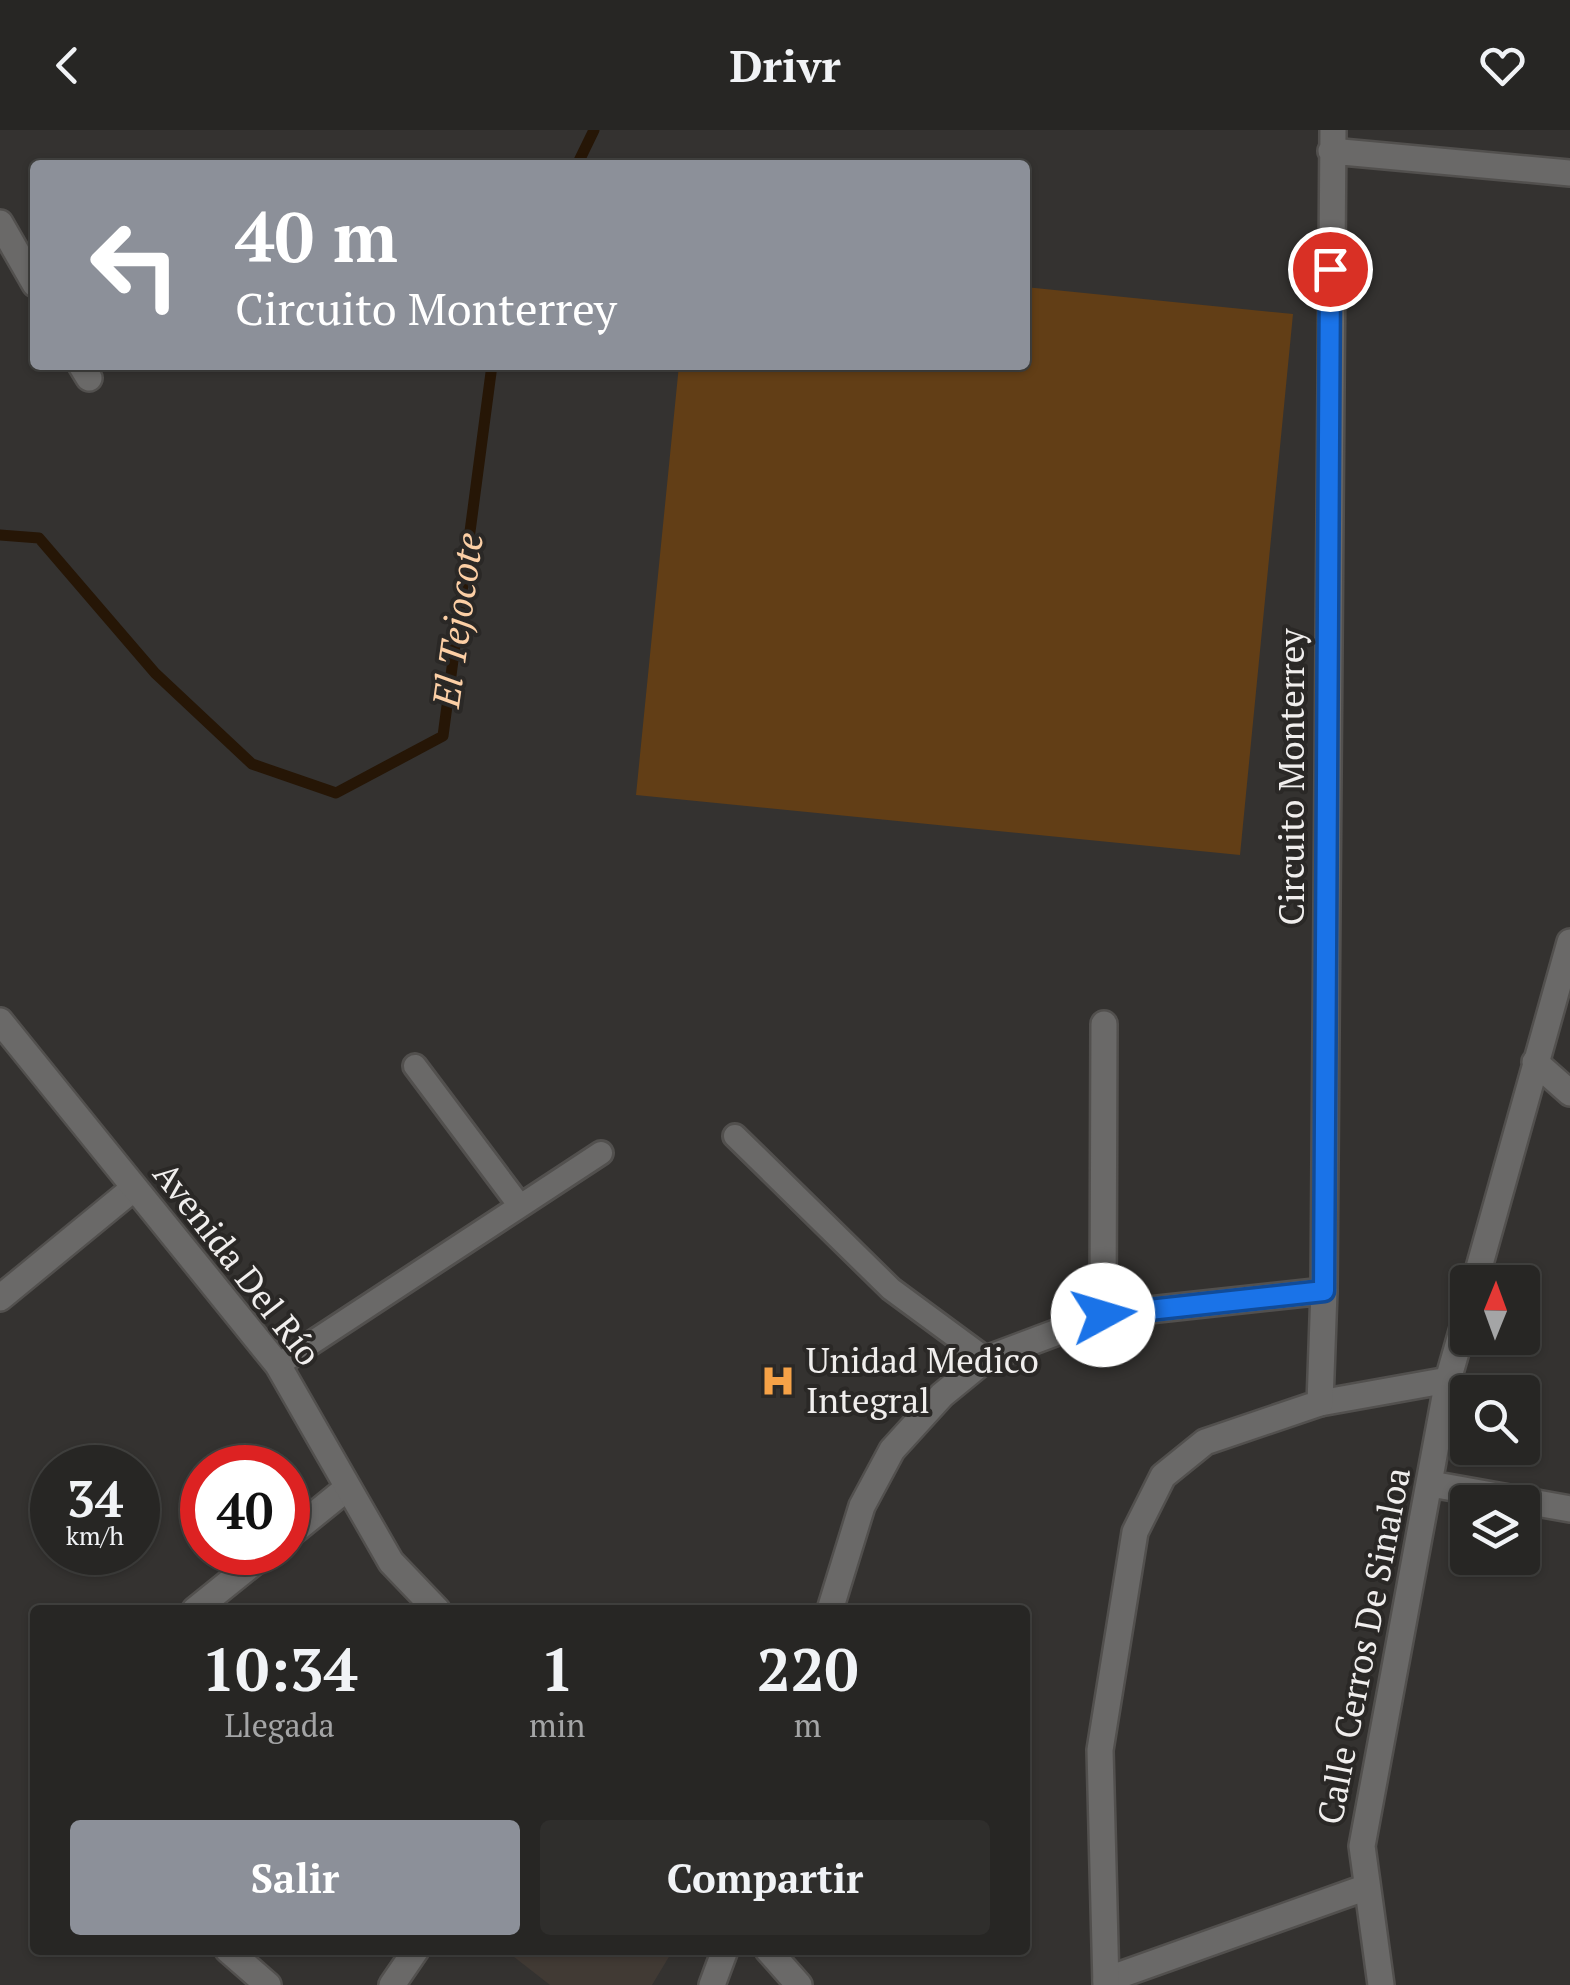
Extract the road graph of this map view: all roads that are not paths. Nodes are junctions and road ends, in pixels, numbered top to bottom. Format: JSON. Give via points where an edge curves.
{"nodes":[{"id":1,"x":1332,"y":140,"type":"edge"},
{"id":2,"x":1570,"y":173,"type":"edge"},
{"id":3,"x":0,"y":223,"type":"edge"},
{"id":4,"x":30,"y":275,"type":"edge"},
{"id":5,"x":1570,"y":942,"type":"edge"},
{"id":6,"x":0,"y":1020,"type":"edge"},
{"id":7,"x":1104,"y":1024,"type":"dead end"},
{"id":8,"x":1535,"y":1062,"type":"junction"},
{"id":9,"x":415,"y":1066,"type":"dead end"},
{"id":10,"x":1570,"y":1093,"type":"edge"},
{"id":11,"x":735,"y":1136,"type":"dead end"},
{"id":12,"x":601,"y":1152,"type":"dead end"},
{"id":13,"x":134,"y":1188,"type":"junction"},
{"id":14,"x":520,"y":1206,"type":"junction"},
{"id":15,"x":1480,"y":1265,"type":"edge"},
{"id":16,"x":1324,"y":1291,"type":"junction"},
{"id":17,"x":0,"y":1298,"type":"edge"},
{"id":18,"x":1103,"y":1315,"type":"junction"},
{"id":19,"x":1455,"y":1355,"type":"edge"},
{"id":20,"x":986,"y":1359,"type":"junction"},
{"id":21,"x":278,"y":1365,"type":"junction"},
{"id":22,"x":1448,"y":1380,"type":"junction"},
{"id":23,"x":1320,"y":1403,"type":"junction"},
{"id":24,"x":1431,"y":1484,"type":"junction"},
{"id":25,"x":346,"y":1489,"type":"junction"},
{"id":26,"x":1570,"y":1509,"type":"edge"},
{"id":27,"x":310,"y":1518,"type":"edge"},
{"id":28,"x":238,"y":1575,"type":"edge"},
{"id":29,"x":201,"y":1605,"type":"edge"},
{"id":30,"x":432,"y":1605,"type":"edge"},
{"id":31,"x":832,"y":1605,"type":"edge"},
{"id":32,"x":1368,"y":1887,"type":"junction"},
{"id":33,"x":234,"y":1955,"type":"edge"},
{"id":34,"x":413,"y":1955,"type":"edge"},
{"id":35,"x":723,"y":1955,"type":"edge"},
{"id":36,"x":772,"y":1955,"type":"edge"},
{"id":37,"x":1106,"y":1983,"type":"edge"},
{"id":38,"x":268,"y":1985,"type":"edge"},
{"id":39,"x":392,"y":1985,"type":"edge"},
{"id":40,"x":712,"y":1985,"type":"edge"},
{"id":41,"x":799,"y":1985,"type":"edge"},
{"id":42,"x":1381,"y":1985,"type":"edge"}],
"edges":[{"from":1,"to":2,"type":"street","name":"Circuito Monterrey"},
{"from":1,"to":16,"type":"street","name":"Circuito Monterrey"},
{"from":3,"to":4,"type":"street"},
{"from":5,"to":8,"type":"street"},
{"from":6,"to":13,"type":"street","name":"Avenida Del Río"},
{"from":7,"to":18,"type":"street"},
{"from":8,"to":10,"type":"street"},
{"from":8,"to":15,"type":"street"},
{"from":9,"to":14,"type":"lane"},
{"from":11,"to":20,"type":"lane","via":[[891,1289]]},
{"from":12,"to":14,"type":"lane"},
{"from":13,"to":17,"type":"street"},
{"from":13,"to":21,"type":"street","name":"Avenida Del Río"},
{"from":14,"to":21,"type":"lane"},
{"from":16,"to":18,"type":"street"},
{"from":16,"to":23,"type":"street","name":"Circuito Monterrey"},
{"from":18,"to":20,"type":"street"},
{"from":19,"to":22,"type":"street"},
{"from":20,"to":31,"type":"street","via":[[892,1450],[862,1506]]},
{"from":21,"to":25,"type":"street","name":"Avenida Del Río"},
{"from":22,"to":23,"type":"street"},
{"from":22,"to":24,"type":"street","name":"Calle Cerros De Sinaloa"},
{"from":23,"to":37,"type":"street","via":[[1205,1442],[1163,1476],[1135,1532],[1100,1750]]},
{"from":24,"to":26,"type":"street"},
{"from":24,"to":32,"type":"street","name":"Calle Cerros De Sinaloa","via":[[1362,1846]]},
{"from":25,"to":27,"type":"street"},
{"from":25,"to":30,"type":"street","name":"Avenida Del Río","via":[[391,1562]]},
{"from":28,"to":29,"type":"street"},
{"from":32,"to":37,"type":"street"},
{"from":32,"to":42,"type":"street","name":"Calle Cerros De Sinaloa"},
{"from":33,"to":38,"type":"street"},
{"from":34,"to":39,"type":"street"},
{"from":35,"to":40,"type":"street"},
{"from":36,"to":41,"type":"street"}]}
